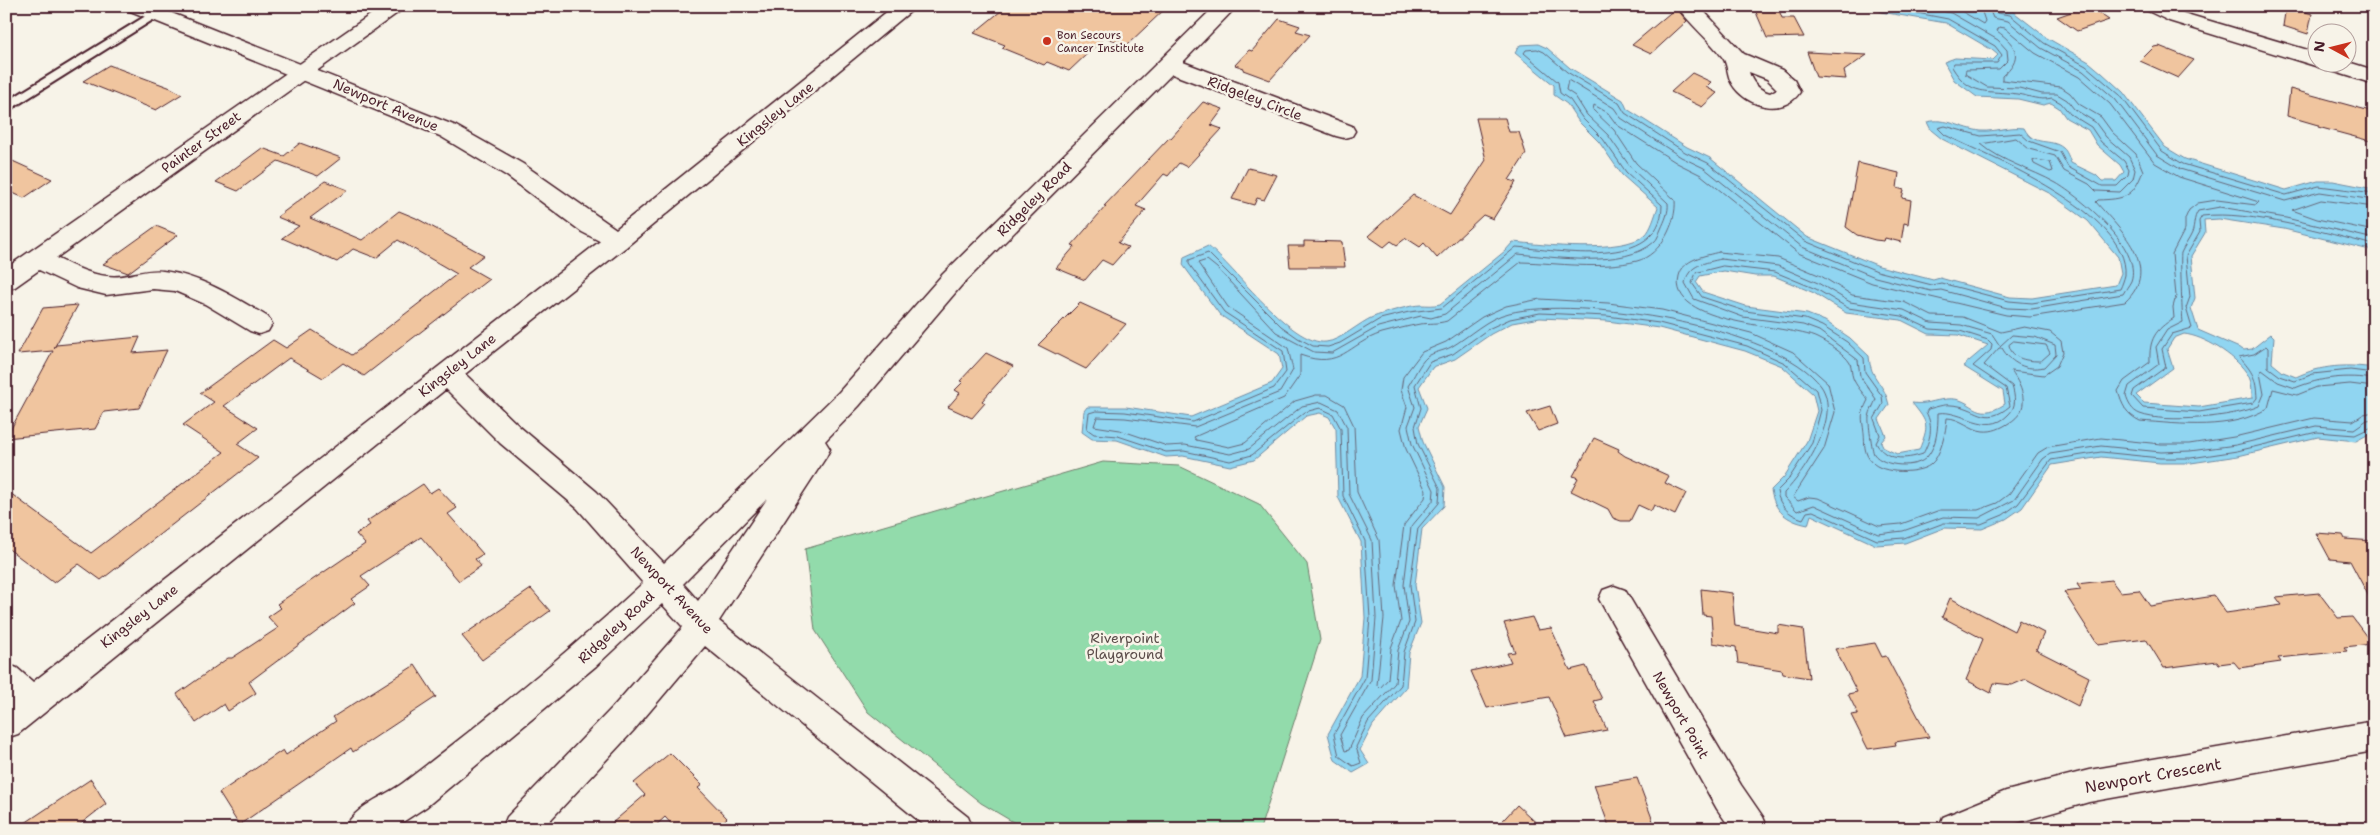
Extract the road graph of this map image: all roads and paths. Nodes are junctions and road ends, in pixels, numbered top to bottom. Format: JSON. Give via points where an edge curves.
{"nodes":[{"id":1,"x":135,"y":6,"type":"edge"},
{"id":2,"x":397,"y":6,"type":"edge"},
{"id":3,"x":907,"y":6,"type":"edge"},
{"id":4,"x":1227,"y":6,"type":"edge"},
{"id":5,"x":1687,"y":6,"type":"edge"},
{"id":6,"x":2153,"y":6,"type":"edge"},
{"id":7,"x":164,"y":11,"type":"edge"},
{"id":8,"x":2308,"y":57,"type":"edge"},
{"id":9,"x":1736,"y":59,"type":"dead end"},
{"id":10,"x":1167,"y":64,"type":"junction"},
{"id":11,"x":302,"y":71,"type":"junction"},
{"id":12,"x":2358,"y":72,"type":"edge"},
{"id":13,"x":2374,"y":77,"type":"edge"},
{"id":14,"x":6,"y":108,"type":"edge"},
{"id":15,"x":1344,"y":131,"type":"dead end"},
{"id":16,"x":617,"y":241,"type":"junction"},
{"id":17,"x":37,"y":259,"type":"junction"},
{"id":18,"x":6,"y":281,"type":"edge"},
{"id":19,"x":259,"y":324,"type":"dead end"},
{"id":20,"x":448,"y":374,"type":"junction"},
{"id":21,"x":849,"y":400,"type":"junction"},
{"id":22,"x":664,"y":583,"type":"junction"},
{"id":23,"x":1614,"y":599,"type":"dead end"},
{"id":24,"x":700,"y":624,"type":"junction"},
{"id":25,"x":6,"y":678,"type":"edge"},
{"id":26,"x":32,"y":701,"type":"junction"},
{"id":27,"x":6,"y":723,"type":"edge"},
{"id":28,"x":2368,"y":745,"type":"edge"},
{"id":29,"x":362,"y":829,"type":"edge"},
{"id":30,"x":518,"y":829,"type":"edge"},
{"id":31,"x":956,"y":829,"type":"edge"},
{"id":32,"x":1750,"y":829,"type":"edge"},
{"id":33,"x":1955,"y":829,"type":"edge"}],
"edges":[{"from":1,"to":7,"type":"street","name":"Newport Avenue"},
{"from":2,"to":11,"type":"street","name":"Painter Street"},
{"from":3,"to":16,"type":"street","name":"Kingsley Lane"},
{"from":4,"to":10,"type":"street","name":"Ridgeley Road"},
{"from":5,"to":9,"type":"street"},
{"from":6,"to":8,"type":"street","via":[[2176,17]]},
{"from":7,"to":11,"type":"street","name":"Newport Avenue"},
{"from":7,"to":14,"type":"lane"},
{"from":10,"to":15,"type":"street","name":"Ridgeley Circle"},
{"from":10,"to":21,"type":"street","name":"Ridgeley Road","via":[[952,280]]},
{"from":11,"to":16,"type":"street","name":"Newport Avenue","via":[[448,131],[515,170],[591,226]]},
{"from":11,"to":17,"type":"street","name":"Painter Street"},
{"from":12,"to":13,"type":"street"},
{"from":16,"to":20,"type":"street","name":"Kingsley Lane"},
{"from":17,"to":18,"type":"street","name":"Painter Street"},
{"from":17,"to":19,"type":"street","via":[[101,286],[165,280],[225,303]]},
{"from":20,"to":22,"type":"street","name":"Newport Avenue","via":[[510,435],[587,500]]},
{"from":20,"to":26,"type":"street","name":"Kingsley Lane"},
{"from":21,"to":22,"type":"street","name":"Ridgeley Road"},
{"from":21,"to":24,"type":"street","name":"Ridgeley Road"},
{"from":22,"to":24,"type":"street","name":"Newport Avenue"},
{"from":22,"to":29,"type":"street","name":"Ridgeley Road","via":[[584,656],[414,795]]},
{"from":23,"to":32,"type":"street","name":"Newport Point"},
{"from":24,"to":30,"type":"street","name":"Ridgeley Road","via":[[694,636],[623,719]]},
{"from":24,"to":31,"type":"street","name":"Newport Avenue"},
{"from":25,"to":26,"type":"street"},
{"from":26,"to":27,"type":"street","name":"Kingsley Lane"},
{"from":28,"to":33,"type":"street","name":"Newport Crescent","via":[[2089,786],[2006,808]]}]}
